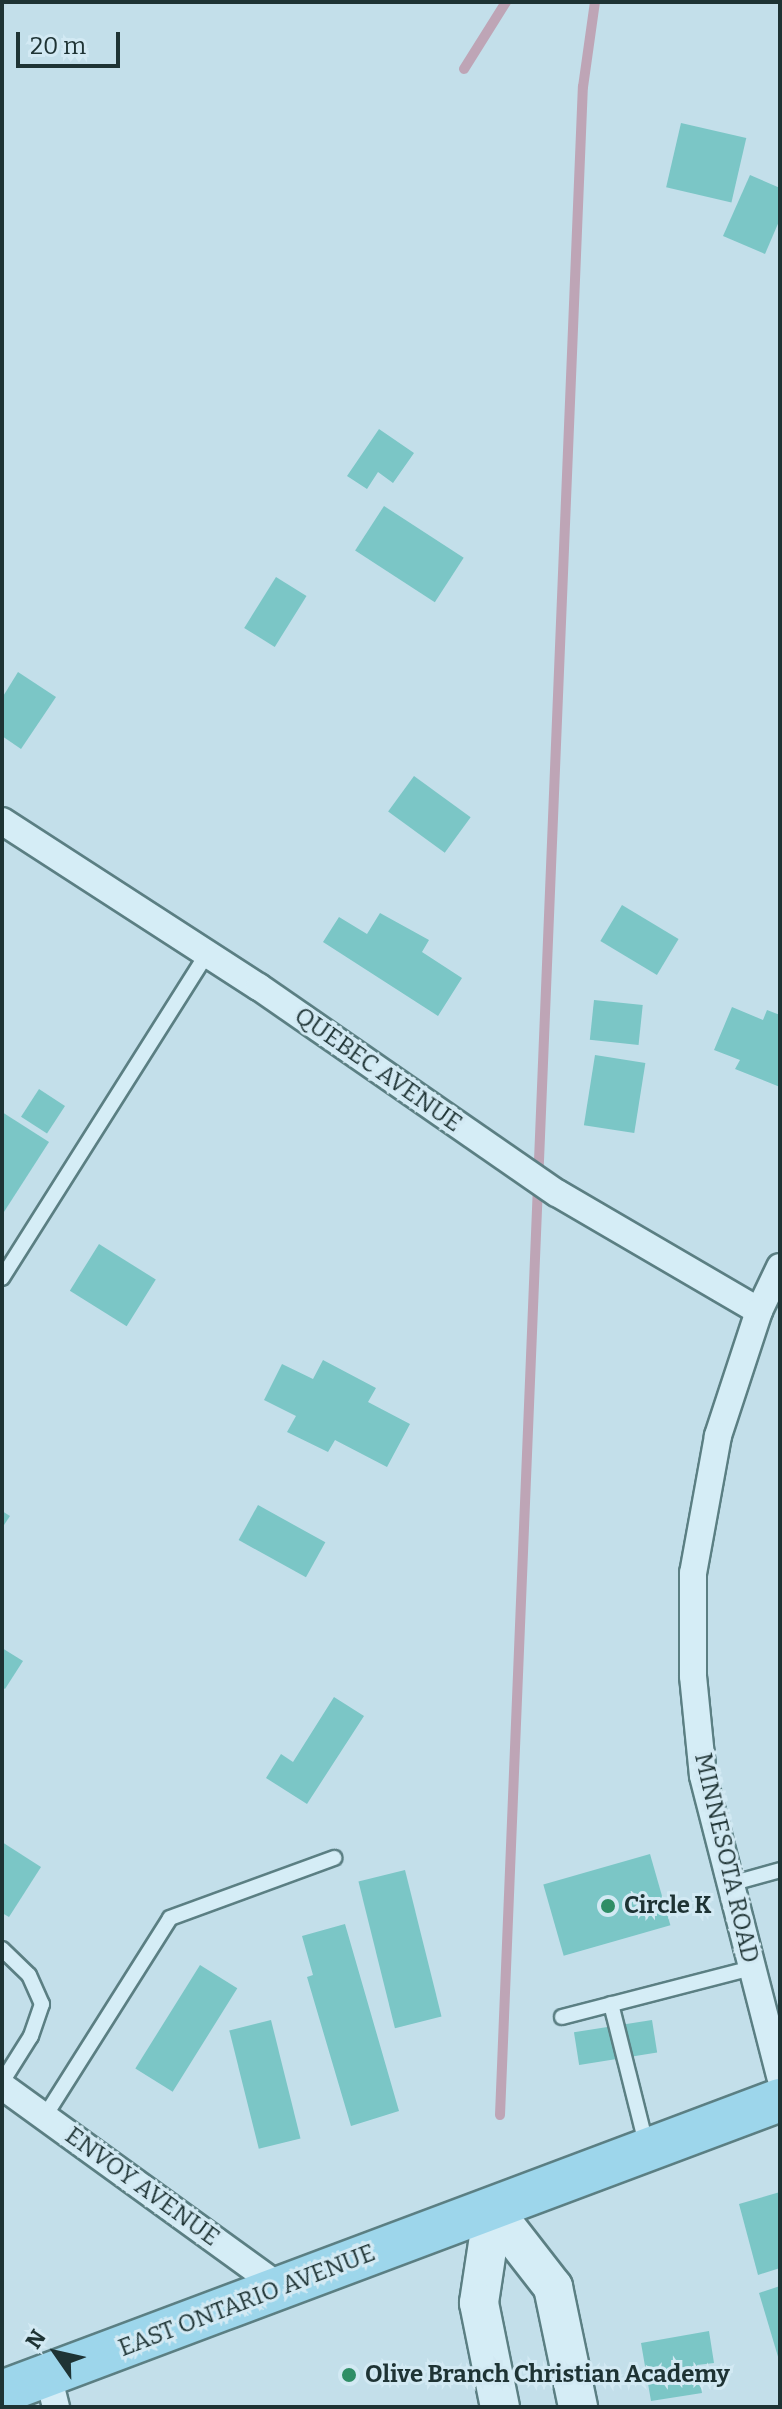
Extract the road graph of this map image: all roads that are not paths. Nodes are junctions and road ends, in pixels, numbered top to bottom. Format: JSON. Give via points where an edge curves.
{"nodes":[{"id":1,"x":2,"y":821,"type":"edge"},
{"id":2,"x":207,"y":954,"type":"junction"},
{"id":3,"x":780,"y":1267,"type":"edge"},
{"id":4,"x":2,"y":1278,"type":"edge"},
{"id":5,"x":759,"y":1311,"type":"junction"},
{"id":6,"x":334,"y":1858,"type":"dead end"},
{"id":7,"x":780,"y":1870,"type":"edge"},
{"id":8,"x":730,"y":1884,"type":"junction"},
{"id":9,"x":2,"y":1949,"type":"edge"},
{"id":10,"x":752,"y":1968,"type":"junction"},
{"id":11,"x":611,"y":2004,"type":"junction"},
{"id":12,"x":562,"y":2017,"type":"dead end"},
{"id":13,"x":780,"y":2076,"type":"edge"},
{"id":14,"x":2,"y":2084,"type":"edge"},
{"id":15,"x":780,"y":2100,"type":"edge"},
{"id":16,"x":45,"y":2116,"type":"junction"},
{"id":17,"x":647,"y":2149,"type":"junction"},
{"id":18,"x":493,"y":2210,"type":"junction"},
{"id":19,"x":282,"y":2289,"type":"junction"},
{"id":20,"x":52,"y":2391,"type":"edge"},
{"id":21,"x":2,"y":2392,"type":"edge"},
{"id":22,"x":500,"y":2407,"type":"edge"},
{"id":23,"x":578,"y":2407,"type":"edge"}],
"edges":[{"from":1,"to":2,"type":"street","name":"QUEBEC AVENUE"},
{"from":2,"to":4,"type":"lane"},
{"from":2,"to":5,"type":"street","name":"QUEBEC AVENUE","via":[[557,1193]]},
{"from":3,"to":5,"type":"street","name":"MINNESOTA ROAD"},
{"from":5,"to":8,"type":"street","name":"MINNESOTA ROAD","via":[[718,1436],[693,1573],[693,1676],[703,1776]]},
{"from":6,"to":16,"type":"lane","via":[[170,1918]]},
{"from":7,"to":8,"type":"lane"},
{"from":8,"to":10,"type":"street","name":"MINNESOTA ROAD"},
{"from":9,"to":14,"type":"lane","via":[[29,1975],[42,2004],[31,2036]]},
{"from":10,"to":11,"type":"lane"},
{"from":10,"to":13,"type":"street","name":"MINNESOTA ROAD"},
{"from":11,"to":12,"type":"lane"},
{"from":11,"to":17,"type":"lane"},
{"from":14,"to":16,"type":"street","name":"ENVOY AVENUE"},
{"from":15,"to":17,"type":"main road","name":"EAST ONTARIO AVENUE"},
{"from":16,"to":19,"type":"street","name":"ENVOY AVENUE"},
{"from":17,"to":18,"type":"main road","name":"EAST ONTARIO AVENUE"},
{"from":18,"to":19,"type":"main road","name":"EAST ONTARIO AVENUE"},
{"from":18,"to":22,"type":"main road","via":[[479,2303]]},
{"from":18,"to":23,"type":"main road","via":[[553,2287]]},
{"from":19,"to":20,"type":"main road","name":"EAST ONTARIO AVENUE"},
{"from":20,"to":21,"type":"main road","name":"EAST ONTARIO AVENUE"}]}
